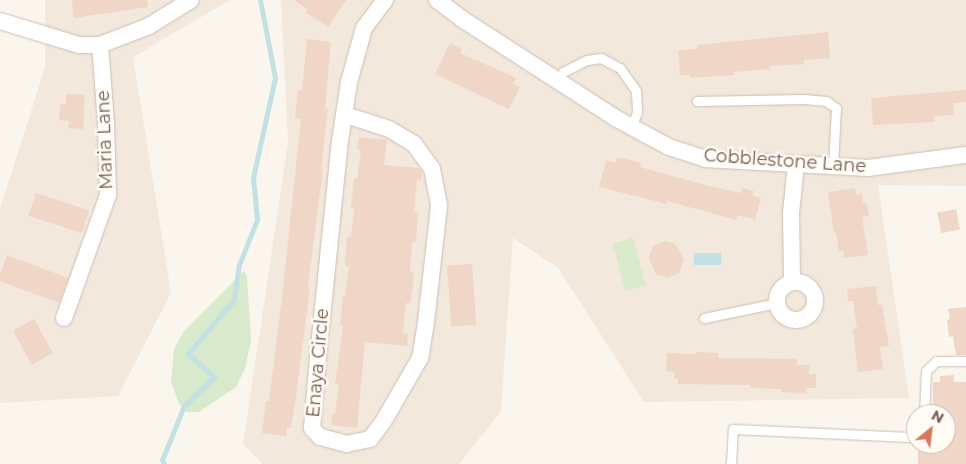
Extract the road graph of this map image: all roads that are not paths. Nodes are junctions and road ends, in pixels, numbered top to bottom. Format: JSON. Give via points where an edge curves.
{"nodes":[{"id":1,"x":191,"y":0,"type":"edge"},
{"id":2,"x":385,"y":0,"type":"edge"},
{"id":3,"x":437,"y":0,"type":"edge"},
{"id":4,"x":0,"y":21,"type":"edge"},
{"id":5,"x":100,"y":46,"type":"junction"},
{"id":6,"x":558,"y":82,"type":"junction"},
{"id":7,"x":697,"y":101,"type":"dead end"},
{"id":8,"x":346,"y":115,"type":"junction"},
{"id":9,"x":631,"y":128,"type":"junction"},
{"id":10,"x":966,"y":155,"type":"edge"},
{"id":11,"x":796,"y":165,"type":"junction"},
{"id":12,"x":833,"y":166,"type":"junction"},
{"id":13,"x":792,"y":282,"type":"junction"},
{"id":14,"x":778,"y":303,"type":"junction"},
{"id":15,"x":64,"y":318,"type":"dead end"},
{"id":16,"x":704,"y":318,"type":"dead end"},
{"id":17,"x":966,"y":361,"type":"edge"},
{"id":18,"x":924,"y":404,"type":"edge"},
{"id":19,"x":906,"y":436,"type":"edge"},
{"id":20,"x":731,"y":464,"type":"edge"}],
"edges":[{"from":1,"to":5,"type":"street","via":[[149,26]]},
{"from":2,"to":8,"type":"street","name":"Enaya Circle","via":[[364,28],[349,82]]},
{"from":3,"to":6,"type":"street","name":"Cobblestone Lane"},
{"from":4,"to":5,"type":"street","via":[[79,44]]},
{"from":5,"to":15,"type":"street","name":"Maria Lane","via":[[108,195]]},
{"from":6,"to":9,"type":"street","name":"Cobblestone Lane"},
{"from":6,"to":9,"type":"lane","via":[[563,72],[587,60],[601,58],[620,68],[636,91],[637,112]]},
{"from":7,"to":12,"type":"lane","via":[[826,101],[836,108]]},
{"from":8,"to":8,"type":"street","name":"Enaya Circle","via":[[340,141],[312,428],[320,437],[347,444],[370,439],[420,358],[438,206],[432,169],[414,144],[390,129]]},
{"from":9,"to":11,"type":"street","name":"Cobblestone Lane","via":[[705,159]]},
{"from":10,"to":12,"type":"street","name":"Cobblestone Lane","via":[[868,168]]},
{"from":11,"to":12,"type":"street","name":"Cobblestone Lane"},
{"from":11,"to":13,"type":"street","via":[[791,213]]},
{"from":13,"to":14,"type":"street","via":[[780,290]]},
{"from":13,"to":14,"type":"street","via":[[804,284],[812,292],[814,303],[810,314],[802,319],[788,318],[780,312]]},
{"from":14,"to":16,"type":"lane"},
{"from":17,"to":18,"type":"lane","via":[[936,362],[926,371]]},
{"from":19,"to":20,"type":"lane","via":[[733,429]]}]}
